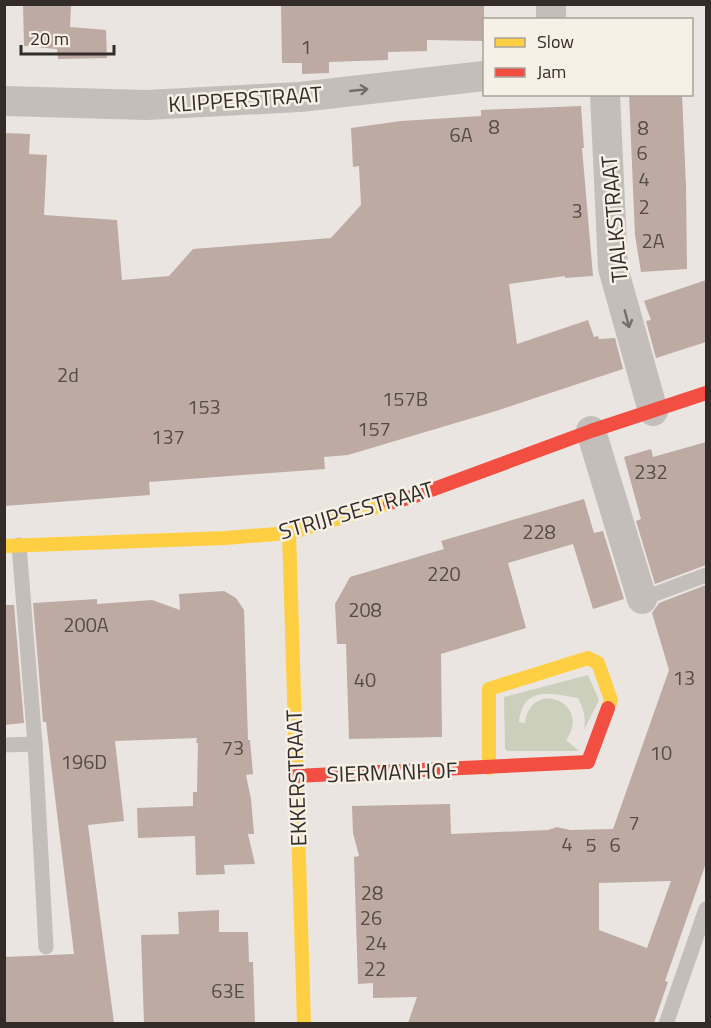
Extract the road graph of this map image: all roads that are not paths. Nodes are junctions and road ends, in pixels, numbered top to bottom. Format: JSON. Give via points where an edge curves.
{"nodes":[{"id":1,"x":483,"y":76,"type":"edge"},
{"id":2,"x":605,"y":96,"type":"edge"},
{"id":3,"x":4,"y":101,"type":"edge"},
{"id":4,"x":706,"y":393,"type":"edge"},
{"id":5,"x":653,"y":411,"type":"junction"},
{"id":6,"x":591,"y":431,"type":"junction"},
{"id":7,"x":289,"y":533,"type":"junction"},
{"id":8,"x":12,"y":546,"type":"edge"},
{"id":9,"x":706,"y":575,"type":"edge"},
{"id":10,"x":642,"y":599,"type":"joint"},
{"id":11,"x":35,"y":744,"type":"junction"},
{"id":12,"x":4,"y":745,"type":"edge"},
{"id":13,"x":489,"y":768,"type":"junction"},
{"id":14,"x":295,"y":776,"type":"junction"},
{"id":15,"x":706,"y":909,"type":"edge"},
{"id":16,"x":45,"y":946,"type":"dead end"},
{"id":17,"x":304,"y":1023,"type":"edge"},
{"id":18,"x":666,"y":1023,"type":"edge"}],
"edges":[{"from":3,"to":1,"type":"street","name":"KLIPPERSTRAAT","one_way":true,"via":[[146,105],[300,97]]},
{"from":2,"to":5,"type":"street","name":"TJALKSTRAAT","one_way":true,"via":[[613,268]]},
{"from":4,"to":5,"type":"street","name":"STRIJPSESTRAAT"},
{"from":5,"to":6,"type":"street","name":"STRIJPSESTRAAT"},
{"from":6,"to":7,"type":"street","name":"STRIJPSESTRAAT","via":[[415,496]]},
{"from":6,"to":10,"type":"street"},
{"from":7,"to":8,"type":"street","name":"STRIJPSESTRAAT"},
{"from":7,"to":14,"type":"street","name":"EKKERSTRAAT"},
{"from":8,"to":11,"type":"lane"},
{"from":9,"to":10,"type":"lane"},
{"from":11,"to":12,"type":"lane"},
{"from":11,"to":16,"type":"lane"},
{"from":13,"to":13,"type":"street","name":"SIERMANHOF","via":[[489,689],[588,658],[598,663],[610,700],[588,762]]},
{"from":13,"to":14,"type":"street","name":"SIERMANHOF"},
{"from":14,"to":17,"type":"street","name":"EKKERSTRAAT"},
{"from":15,"to":18,"type":"lane"}]}
